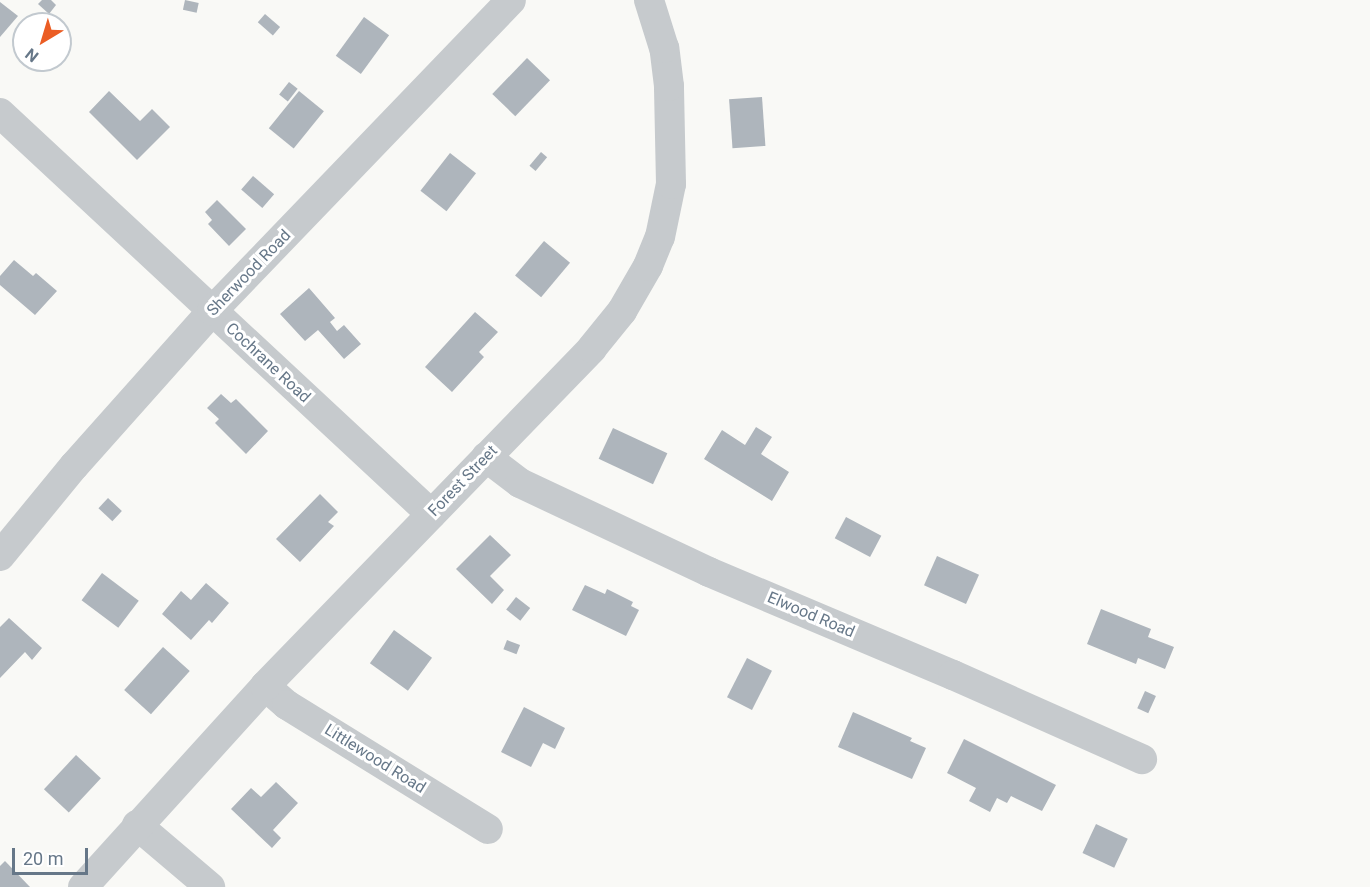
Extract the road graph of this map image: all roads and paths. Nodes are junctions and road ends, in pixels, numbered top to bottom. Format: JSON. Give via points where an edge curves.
{"nodes":[{"id":1,"x":511,"y":0,"type":"edge"},
{"id":2,"x":649,"y":0,"type":"edge"},
{"id":3,"x":0,"y":113,"type":"edge"},
{"id":4,"x":212,"y":311,"type":"junction"},
{"id":5,"x":486,"y":457,"type":"junction"},
{"id":6,"x":431,"y":514,"type":"junction"},
{"id":7,"x":0,"y":556,"type":"edge"},
{"id":8,"x":265,"y":686,"type":"junction"},
{"id":9,"x":1142,"y":759,"type":"dead end"},
{"id":10,"x":137,"y":825,"type":"junction"},
{"id":11,"x":488,"y":829,"type":"dead end"},
{"id":12,"x":83,"y":887,"type":"edge"},
{"id":13,"x":210,"y":887,"type":"edge"}],
"edges":[{"from":1,"to":4,"type":"street","name":"Sherwood Road"},
{"from":2,"to":5,"type":"street","name":"Forest Street","via":[[664,48],[671,110],[671,184],[660,237],[622,311],[592,348]]},
{"from":3,"to":4,"type":"street","name":"Cochrane Road"},
{"from":4,"to":6,"type":"street","name":"Cochrane Road"},
{"from":4,"to":7,"type":"street","name":"Sherwood Road"},
{"from":5,"to":6,"type":"street","name":"Forest Street"},
{"from":5,"to":9,"type":"street","name":"Elwood Road","via":[[520,483],[709,572]]},
{"from":6,"to":8,"type":"street","name":"Forest Street"},
{"from":8,"to":10,"type":"street","name":"Forest Street"},
{"from":8,"to":11,"type":"street","name":"Littlewood Road","via":[[287,705]]},
{"from":10,"to":12,"type":"street","name":"Forest Street"},
{"from":10,"to":13,"type":"street"}]}
